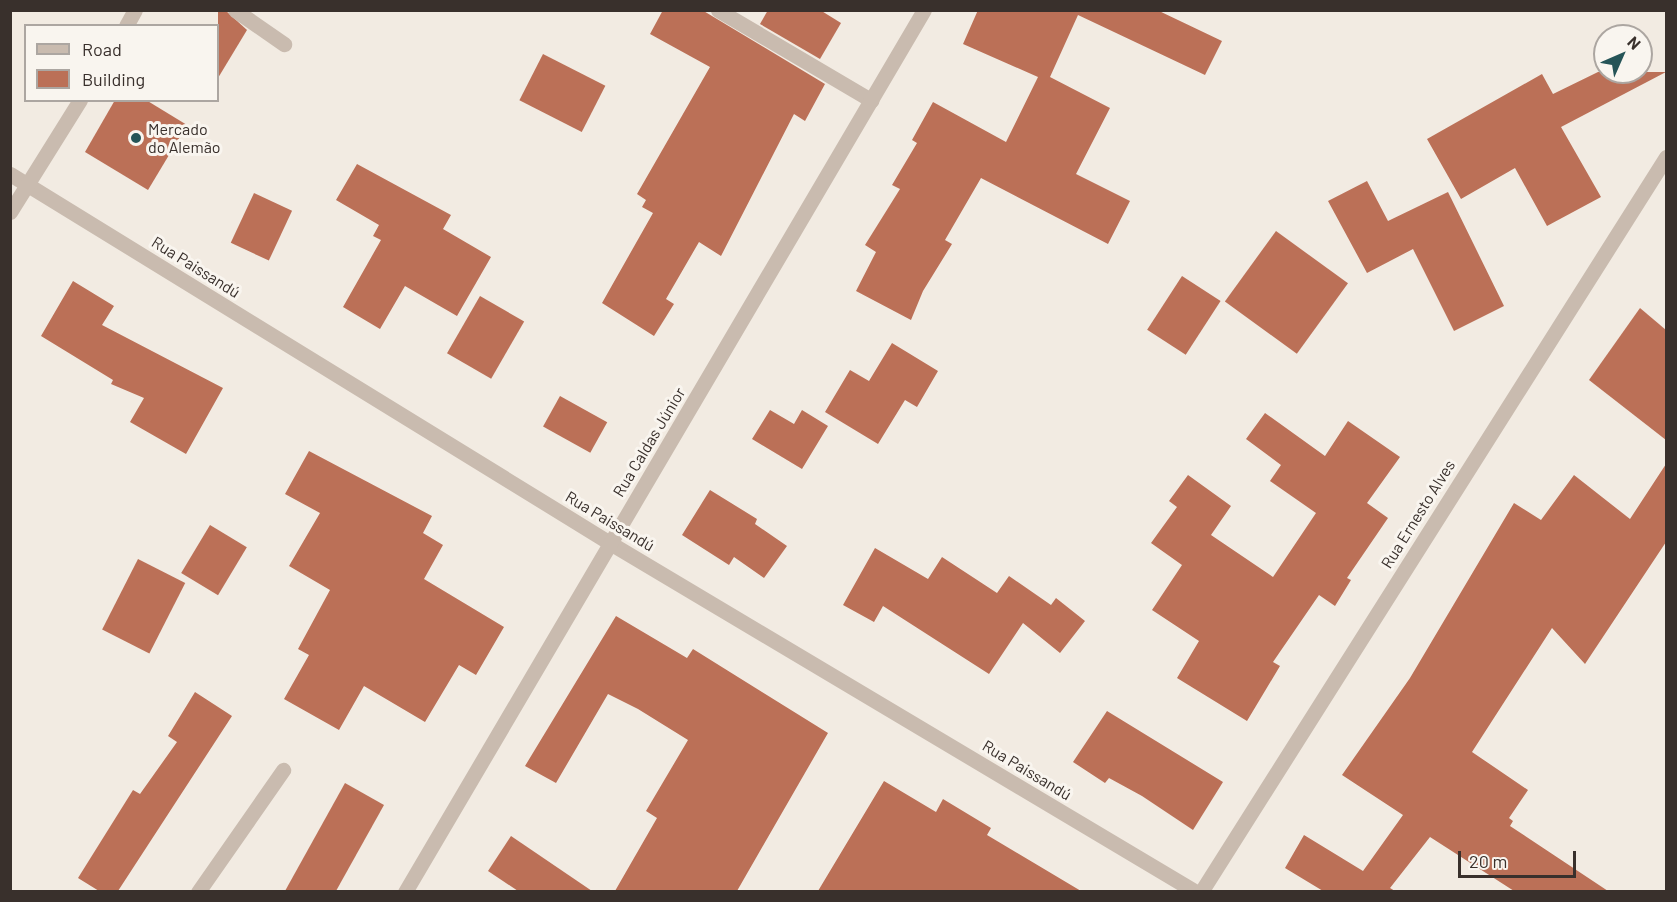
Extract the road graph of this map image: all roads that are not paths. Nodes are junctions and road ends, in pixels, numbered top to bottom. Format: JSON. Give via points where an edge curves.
{"nodes":[{"id":1,"x":135,"y":10,"type":"edge"},
{"id":2,"x":235,"y":10,"type":"edge"},
{"id":3,"x":718,"y":10,"type":"edge"},
{"id":4,"x":924,"y":10,"type":"edge"},
{"id":5,"x":127,"y":24,"type":"edge"},
{"id":6,"x":284,"y":44,"type":"dead end"},
{"id":7,"x":871,"y":100,"type":"junction"},
{"id":8,"x":79,"y":102,"type":"edge"},
{"id":9,"x":1666,"y":157,"type":"edge"},
{"id":10,"x":10,"y":174,"type":"edge"},
{"id":11,"x":27,"y":184,"type":"junction"},
{"id":12,"x":10,"y":212,"type":"edge"},
{"id":13,"x":610,"y":543,"type":"junction"},
{"id":14,"x":283,"y":770,"type":"dead end"},
{"id":15,"x":198,"y":891,"type":"edge"},
{"id":16,"x":405,"y":891,"type":"edge"},
{"id":17,"x":1196,"y":891,"type":"edge"},
{"id":18,"x":1201,"y":891,"type":"edge"}],
"edges":[{"from":1,"to":5,"type":"street"},
{"from":2,"to":6,"type":"street"},
{"from":3,"to":7,"type":"street"},
{"from":4,"to":7,"type":"street","name":"Rua Caldas Júnior"},
{"from":7,"to":13,"type":"street","name":"Rua Caldas Júnior"},
{"from":8,"to":11,"type":"street"},
{"from":9,"to":18,"type":"street","name":"Rua Ernesto Alves"},
{"from":10,"to":11,"type":"street","name":"Rua Paissandú"},
{"from":11,"to":12,"type":"street"},
{"from":11,"to":13,"type":"street","name":"Rua Paissandú"},
{"from":13,"to":16,"type":"street","name":"Rua Caldas Júnior"},
{"from":13,"to":17,"type":"street","name":"Rua Paissandú"},
{"from":14,"to":15,"type":"street"}]}
